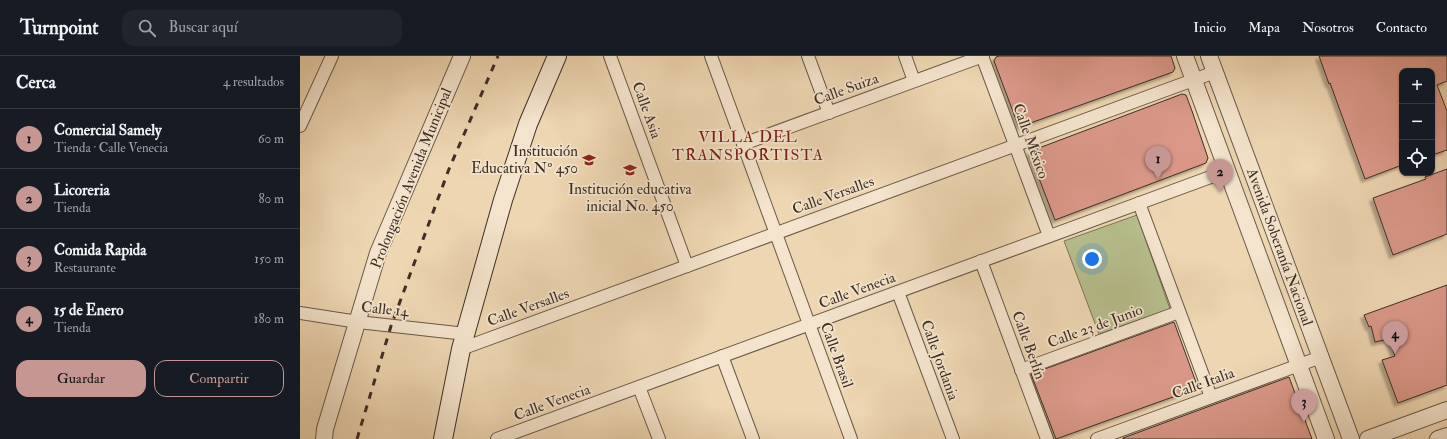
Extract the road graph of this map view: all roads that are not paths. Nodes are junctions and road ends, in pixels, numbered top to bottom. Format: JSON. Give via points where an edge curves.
{"nodes":[{"id":1,"x":332,"y":56,"type":"edge"},
{"id":2,"x":462,"y":56,"type":"edge"},
{"id":3,"x":556,"y":56,"type":"edge"},
{"id":4,"x":610,"y":56,"type":"edge"},
{"id":5,"x":710,"y":56,"type":"edge"},
{"id":6,"x":808,"y":56,"type":"edge"},
{"id":7,"x":905,"y":56,"type":"edge"},
{"id":8,"x":983,"y":56,"type":"edge"},
{"id":9,"x":1185,"y":56,"type":"edge"},
{"id":10,"x":1209,"y":56,"type":"edge"},
{"id":11,"x":1215,"y":72,"type":"junction"},
{"id":12,"x":1193,"y":80,"type":"junction"},
{"id":13,"x":914,"y":82,"type":"junction"},
{"id":14,"x":829,"y":113,"type":"junction"},
{"id":15,"x":300,"y":126,"type":"edge"},
{"id":16,"x":743,"y":144,"type":"junction"},
{"id":17,"x":1015,"y":145,"type":"junction"},
{"id":18,"x":1227,"y":171,"type":"junction"},
{"id":19,"x":1139,"y":203,"type":"junction"},
{"id":20,"x":776,"y":233,"type":"junction"},
{"id":21,"x":1049,"y":236,"type":"junction"},
{"id":22,"x":981,"y":261,"type":"junction"},
{"id":23,"x":687,"y":266,"type":"junction"},
{"id":24,"x":898,"y":292,"type":"junction"},
{"id":25,"x":300,"y":312,"type":"edge"},
{"id":26,"x":1179,"y":312,"type":"junction"},
{"id":27,"x":358,"y":322,"type":"junction"},
{"id":28,"x":809,"y":324,"type":"junction"},
{"id":29,"x":464,"y":341,"type":"junction"},
{"id":30,"x":722,"y":356,"type":"junction"},
{"id":31,"x":1320,"y":357,"type":"junction"},
{"id":32,"x":1299,"y":365,"type":"junction"},
{"id":33,"x":1021,"y":370,"type":"junction"},
{"id":34,"x":639,"y":387,"type":"junction"},
{"id":35,"x":1211,"y":397,"type":"junction"},
{"id":36,"x":1447,"y":410,"type":"edge"},
{"id":37,"x":1121,"y":435,"type":"edge"},
{"id":38,"x":1447,"y":436,"type":"edge"},
{"id":39,"x":324,"y":439,"type":"edge"},
{"id":40,"x":443,"y":439,"type":"edge"},
{"id":41,"x":497,"y":439,"type":"edge"},
{"id":42,"x":659,"y":439,"type":"edge"},
{"id":43,"x":753,"y":439,"type":"edge"},
{"id":44,"x":851,"y":439,"type":"edge"},
{"id":45,"x":952,"y":439,"type":"edge"},
{"id":46,"x":1047,"y":439,"type":"edge"},
{"id":47,"x":1097,"y":439,"type":"edge"},
{"id":48,"x":1326,"y":439,"type":"edge"},
{"id":49,"x":1351,"y":439,"type":"edge"},
{"id":50,"x":1368,"y":439,"type":"edge"},
{"id":51,"x":1438,"y":439,"type":"edge"}],
"edges":[{"from":1,"to":15,"type":"street"},
{"from":2,"to":27,"type":"street","name":"Prolongación Avenida Municipal","via":[[378,253]]},
{"from":3,"to":29,"type":"main road","via":[[528,124],[503,200]]},
{"from":4,"to":23,"type":"street","name":"Calle Asia"},
{"from":5,"to":16,"type":"street","name":"Calle Brasil"},
{"from":6,"to":14,"type":"street"},
{"from":7,"to":13,"type":"street"},
{"from":8,"to":13,"type":"street","name":"Calle Suiza"},
{"from":8,"to":17,"type":"street","name":"Calle México"},
{"from":9,"to":12,"type":"street","name":"Avenida Soberanía Nacional"},
{"from":10,"to":11,"type":"street","name":"Avenida Soberanía Nacional"},
{"from":11,"to":12,"type":"street","name":"Calle Versalles"},
{"from":11,"to":31,"type":"street","name":"Avenida Soberanía Nacional"},
{"from":12,"to":17,"type":"street","name":"Calle Versalles"},
{"from":12,"to":18,"type":"street","name":"Avenida Soberanía Nacional"},
{"from":13,"to":14,"type":"street","name":"Calle Suiza"},
{"from":14,"to":16,"type":"street","name":"Calle Suiza"},
{"from":16,"to":20,"type":"street","name":"Calle Brasil"},
{"from":17,"to":20,"type":"street","name":"Calle Versalles"},
{"from":17,"to":21,"type":"street","name":"Calle México"},
{"from":18,"to":19,"type":"street","name":"Calle Venecia"},
{"from":18,"to":32,"type":"street","name":"Avenida Soberanía Nacional"},
{"from":19,"to":21,"type":"street","name":"Calle Venecia"},
{"from":19,"to":26,"type":"street"},
{"from":20,"to":23,"type":"street","name":"Calle Versalles"},
{"from":20,"to":28,"type":"street","name":"Calle Brasil"},
{"from":21,"to":22,"type":"street","name":"Calle Venecia"},
{"from":22,"to":24,"type":"street","name":"Calle Venecia"},
{"from":22,"to":33,"type":"street","name":"Calle Berlín"},
{"from":23,"to":29,"type":"street","name":"Calle Versalles"},
{"from":24,"to":28,"type":"street","name":"Calle Venecia"},
{"from":24,"to":45,"type":"street","name":"Calle Jordania"},
{"from":25,"to":27,"type":"street","name":"Calle 14"},
{"from":26,"to":33,"type":"street","name":"Calle 23 de Junio"},
{"from":26,"to":35,"type":"street"},
{"from":27,"to":29,"type":"street","name":"Calle 14"},
{"from":27,"to":39,"type":"street","name":"Prolongación Avenida Municipal"},
{"from":28,"to":30,"type":"street","name":"Calle Venecia"},
{"from":28,"to":44,"type":"street","name":"Calle Brasil"},
{"from":29,"to":40,"type":"main road"},
{"from":30,"to":34,"type":"street","name":"Calle Venecia"},
{"from":30,"to":43,"type":"street"},
{"from":31,"to":32,"type":"street","name":"Calle Italia"},
{"from":31,"to":49,"type":"street","name":"Avenida Soberanía Nacional"},
{"from":32,"to":35,"type":"street","name":"Calle Italia"},
{"from":32,"to":48,"type":"street","name":"Avenida Soberanía Nacional"},
{"from":33,"to":46,"type":"street","name":"Calle Berlín"},
{"from":34,"to":41,"type":"street","name":"Calle Venecia"},
{"from":34,"to":42,"type":"street"},
{"from":35,"to":37,"type":"street","name":"Calle Italia"},
{"from":36,"to":50,"type":"street"},
{"from":37,"to":47,"type":"street","name":"Calle Italia"},
{"from":38,"to":51,"type":"street"}]}
